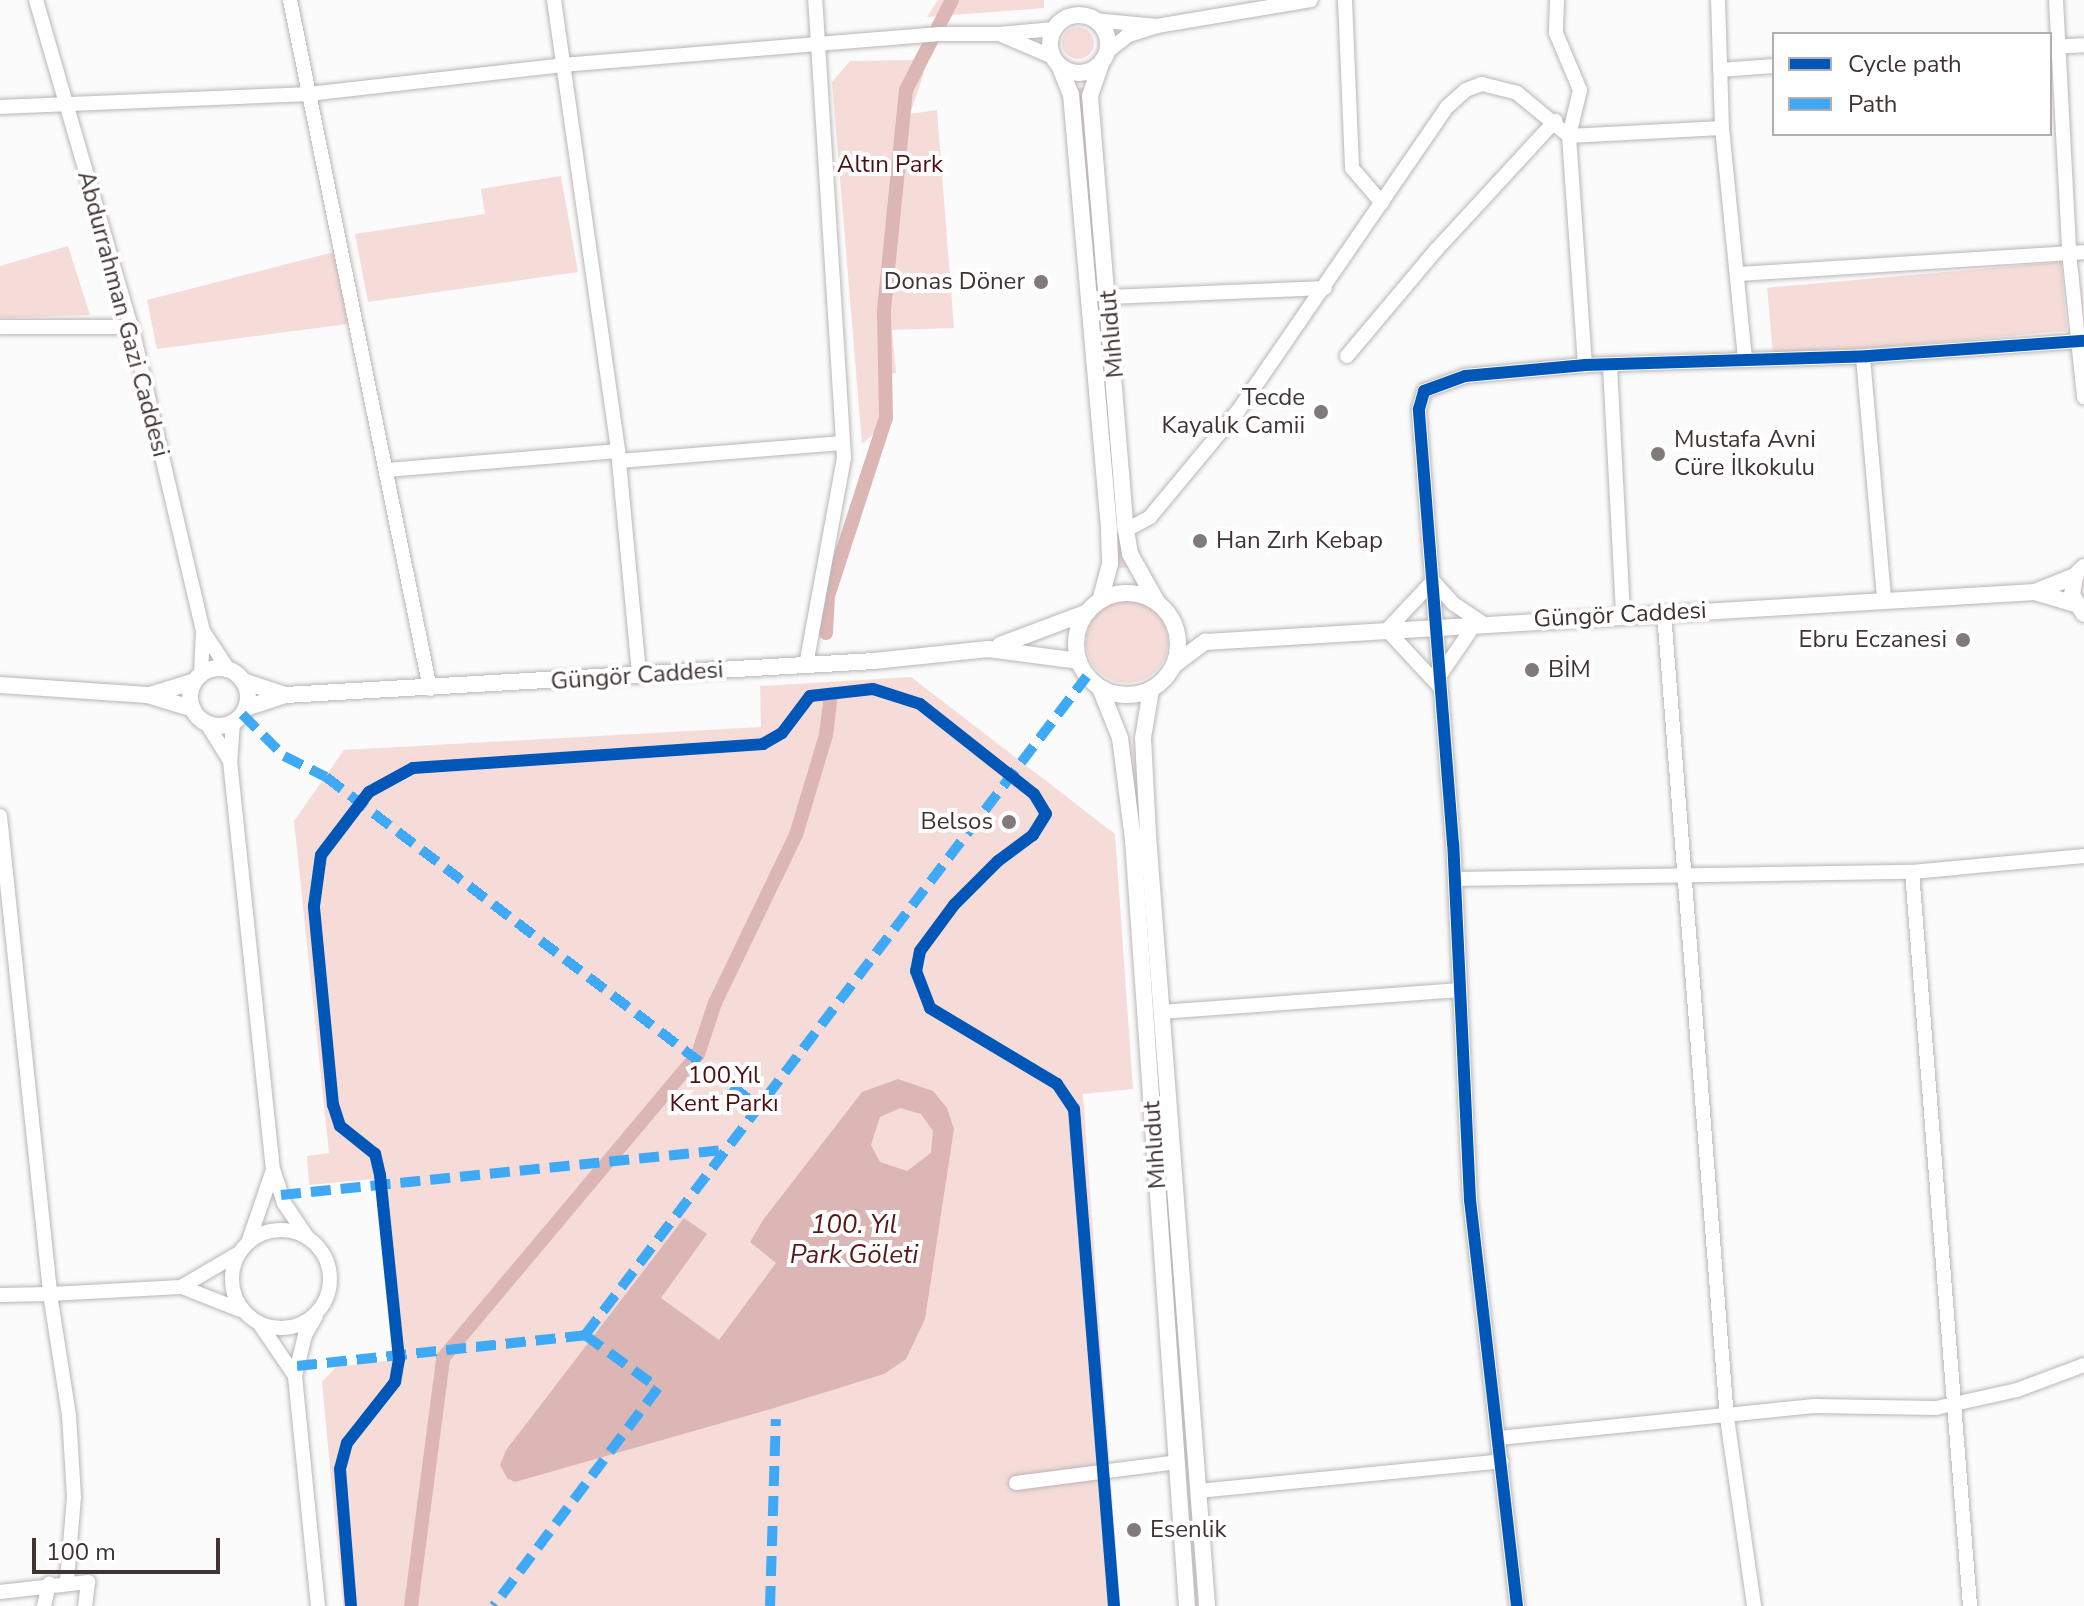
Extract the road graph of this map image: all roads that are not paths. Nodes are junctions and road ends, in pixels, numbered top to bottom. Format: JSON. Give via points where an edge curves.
{"nodes":[{"id":1,"x":36,"y":0,"type":"edge"},
{"id":2,"x":290,"y":0,"type":"edge"},
{"id":3,"x":554,"y":0,"type":"edge"},
{"id":4,"x":815,"y":0,"type":"edge"},
{"id":5,"x":1064,"y":0,"type":"edge"},
{"id":6,"x":1085,"y":0,"type":"edge"},
{"id":7,"x":1311,"y":0,"type":"edge"},
{"id":8,"x":1345,"y":0,"type":"edge"},
{"id":9,"x":1557,"y":0,"type":"edge"},
{"id":10,"x":1718,"y":0,"type":"edge"},
{"id":11,"x":2056,"y":0,"type":"edge"},
{"id":12,"x":1225,"y":7,"type":"edge"},
{"id":13,"x":1094,"y":20,"type":"junction"},
{"id":14,"x":1157,"y":26,"type":"junction"},
{"id":15,"x":1054,"y":29,"type":"junction"},
{"id":16,"x":999,"y":34,"type":"junction"},
{"id":17,"x":2084,"y":45,"type":"edge"},
{"id":18,"x":819,"y":46,"type":"junction"},
{"id":19,"x":2055,"y":47,"type":"edge"},
{"id":20,"x":1104,"y":57,"type":"junction"},
{"id":21,"x":1056,"y":61,"type":"junction"},
{"id":22,"x":562,"y":65,"type":"junction"},
{"id":23,"x":1772,"y":66,"type":"edge"},
{"id":24,"x":1720,"y":70,"type":"junction"},
{"id":25,"x":309,"y":94,"type":"junction"},
{"id":26,"x":62,"y":101,"type":"junction"},
{"id":27,"x":0,"y":107,"type":"edge"},
{"id":28,"x":1555,"y":121,"type":"junction"},
{"id":29,"x":1722,"y":128,"type":"junction"},
{"id":30,"x":1569,"y":136,"type":"junction"},
{"id":31,"x":1382,"y":203,"type":"junction"},
{"id":32,"x":2076,"y":252,"type":"edge"},
{"id":33,"x":1738,"y":274,"type":"junction"},
{"id":34,"x":1325,"y":288,"type":"junction"},
{"id":35,"x":1110,"y":297,"type":"junction"},
{"id":36,"x":0,"y":327,"type":"edge"},
{"id":37,"x":131,"y":327,"type":"junction"},
{"id":38,"x":2081,"y":342,"type":"edge"},
{"id":39,"x":1347,"y":356,"type":"dead end"},
{"id":40,"x":1863,"y":357,"type":"junction"},
{"id":41,"x":1745,"y":359,"type":"junction"},
{"id":42,"x":1585,"y":365,"type":"junction"},
{"id":43,"x":1610,"y":366,"type":"junction"},
{"id":44,"x":2084,"y":397,"type":"edge"},
{"id":45,"x":842,"y":443,"type":"junction"},
{"id":46,"x":619,"y":456,"type":"junction"},
{"id":47,"x":387,"y":470,"type":"junction"},
{"id":48,"x":1126,"y":530,"type":"junction"},
{"id":49,"x":2081,"y":568,"type":"edge"},
{"id":50,"x":1433,"y":581,"type":"junction"},
{"id":51,"x":2035,"y":592,"type":"junction"},
{"id":52,"x":1884,"y":599,"type":"junction"},
{"id":53,"x":1157,"y":602,"type":"junction"},
{"id":54,"x":1094,"y":606,"type":"junction"},
{"id":55,"x":2079,"y":609,"type":"edge"},
{"id":56,"x":1664,"y":613,"type":"junction"},
{"id":57,"x":1623,"y":615,"type":"junction"},
{"id":58,"x":1172,"y":620,"type":"junction"},
{"id":59,"x":1479,"y":624,"type":"junction"},
{"id":60,"x":1435,"y":627,"type":"junction"},
{"id":61,"x":1387,"y":630,"type":"junction"},
{"id":62,"x":203,"y":631,"type":"junction"},
{"id":63,"x":1205,"y":642,"type":"junction"},
{"id":64,"x":988,"y":649,"type":"junction"},
{"id":65,"x":1079,"y":661,"type":"junction"},
{"id":66,"x":806,"y":665,"type":"junction"},
{"id":67,"x":1174,"y":665,"type":"junction"},
{"id":68,"x":228,"y":669,"type":"junction"},
{"id":69,"x":639,"y":675,"type":"junction"},
{"id":70,"x":198,"y":678,"type":"junction"},
{"id":71,"x":243,"y":681,"type":"junction"},
{"id":72,"x":1440,"y":682,"type":"junction"},
{"id":73,"x":0,"y":685,"type":"edge"},
{"id":74,"x":1100,"y":688,"type":"junction"},
{"id":75,"x":430,"y":689,"type":"junction"},
{"id":76,"x":1151,"y":690,"type":"junction"},
{"id":77,"x":148,"y":695,"type":"junction"},
{"id":78,"x":285,"y":695,"type":"junction"},
{"id":79,"x":246,"y":708,"type":"junction"},
{"id":80,"x":193,"y":709,"type":"junction"},
{"id":81,"x":206,"y":722,"type":"junction"},
{"id":82,"x":233,"y":722,"type":"junction"},
{"id":83,"x":230,"y":761,"type":"junction"},
{"id":84,"x":0,"y":816,"type":"edge"},
{"id":85,"x":2084,"y":856,"type":"edge"},
{"id":86,"x":1912,"y":872,"type":"junction"},
{"id":87,"x":1688,"y":875,"type":"junction"},
{"id":88,"x":1455,"y":879,"type":"junction"},
{"id":89,"x":0,"y":983,"type":"edge"},
{"id":90,"x":17,"y":983,"type":"junction"},
{"id":91,"x":1460,"y":990,"type":"junction"},
{"id":92,"x":1161,"y":1012,"type":"junction"},
{"id":93,"x":273,"y":1169,"type":"junction"},
{"id":94,"x":307,"y":1237,"type":"junction"},
{"id":95,"x":244,"y":1247,"type":"junction"},
{"id":96,"x":181,"y":1287,"type":"junction"},
{"id":97,"x":50,"y":1294,"type":"junction"},
{"id":98,"x":0,"y":1295,"type":"edge"},
{"id":99,"x":320,"y":1308,"type":"junction"},
{"id":100,"x":245,"y":1313,"type":"junction"},
{"id":101,"x":259,"y":1323,"type":"junction"},
{"id":102,"x":2084,"y":1365,"type":"edge"},
{"id":103,"x":295,"y":1376,"type":"junction"},
{"id":104,"x":1957,"y":1403,"type":"junction"},
{"id":105,"x":1727,"y":1418,"type":"junction"},
{"id":106,"x":1499,"y":1438,"type":"junction"},
{"id":107,"x":1502,"y":1461,"type":"junction"},
{"id":108,"x":1177,"y":1462,"type":"junction"},
{"id":109,"x":1016,"y":1483,"type":"dead end"},
{"id":110,"x":1198,"y":1491,"type":"junction"},
{"id":111,"x":67,"y":1580,"type":"junction"},
{"id":112,"x":49,"y":1584,"type":"junction"},
{"id":113,"x":0,"y":1592,"type":"edge"},
{"id":114,"x":44,"y":1606,"type":"edge"},
{"id":115,"x":85,"y":1606,"type":"edge"},
{"id":116,"x":318,"y":1606,"type":"edge"},
{"id":117,"x":1187,"y":1606,"type":"edge"},
{"id":118,"x":1207,"y":1606,"type":"edge"},
{"id":119,"x":1517,"y":1606,"type":"edge"},
{"id":120,"x":1754,"y":1606,"type":"edge"},
{"id":121,"x":1970,"y":1606,"type":"edge"}],
"edges":[{"from":1,"to":26,"type":"street","name":"Abdurrahman Gazi Caddesi"},
{"from":2,"to":25,"type":"street"},
{"from":3,"to":22,"type":"street"},
{"from":4,"to":18,"type":"street"},
{"from":5,"to":15,"type":"main road"},
{"from":6,"to":13,"type":"main road"},
{"from":7,"to":12,"type":"street"},
{"from":8,"to":31,"type":"street","via":[[1352,168]]},
{"from":9,"to":30,"type":"street","via":[[1556,33],[1580,90]]},
{"from":10,"to":24,"type":"street"},
{"from":11,"to":19,"type":"street"},
{"from":12,"to":14,"type":"street"},
{"from":13,"to":14,"type":"street"},
{"from":13,"to":15,"type":"main road","via":[[1068,17]]},
{"from":13,"to":20,"type":"main road","via":[[1106,34]]},
{"from":14,"to":20,"type":"street","via":[[1127,36]]},
{"from":15,"to":16,"type":"street"},
{"from":15,"to":21,"type":"main road"},
{"from":16,"to":18,"type":"street"},
{"from":16,"to":21,"type":"street"},
{"from":17,"to":19,"type":"street"},
{"from":18,"to":22,"type":"street"},
{"from":18,"to":45,"type":"street"},
{"from":19,"to":32,"type":"street"},
{"from":20,"to":21,"type":"main road","via":[[1086,72]]},
{"from":20,"to":35,"type":"main road","name":"Mıhlıdut","via":[[1090,96]]},
{"from":21,"to":54,"type":"main road","name":"Mıhlıdut","via":[[1071,94],[1109,532],[1110,564]]},
{"from":22,"to":25,"type":"street"},
{"from":22,"to":46,"type":"street"},
{"from":23,"to":24,"type":"street"},
{"from":24,"to":29,"type":"street"},
{"from":25,"to":26,"type":"street"},
{"from":25,"to":47,"type":"street"},
{"from":26,"to":27,"type":"street"},
{"from":26,"to":37,"type":"street","name":"Abdurrahman Gazi Caddesi"},
{"from":28,"to":30,"type":"street"},
{"from":28,"to":31,"type":"street","via":[[1517,93],[1494,85],[1466,90],[1447,107]]},
{"from":28,"to":39,"type":"street"},
{"from":29,"to":30,"type":"street"},
{"from":29,"to":33,"type":"street"},
{"from":30,"to":42,"type":"street"},
{"from":31,"to":34,"type":"street"},
{"from":32,"to":33,"type":"street"},
{"from":32,"to":38,"type":"street"},
{"from":33,"to":41,"type":"street"},
{"from":34,"to":35,"type":"street"},
{"from":34,"to":48,"type":"street","via":[[1238,411],[1150,517]]},
{"from":35,"to":48,"type":"main road","name":"Mıhlıdut"},
{"from":36,"to":37,"type":"street"},
{"from":37,"to":62,"type":"street","name":"Abdurrahman Gazi Caddesi"},
{"from":38,"to":40,"type":"street"},
{"from":38,"to":44,"type":"street"},
{"from":40,"to":41,"type":"street"},
{"from":40,"to":52,"type":"street"},
{"from":41,"to":43,"type":"street"},
{"from":42,"to":43,"type":"street"},
{"from":42,"to":50,"type":"street","via":[[1465,376],[1424,391],[1419,409]]},
{"from":43,"to":57,"type":"street"},
{"from":45,"to":46,"type":"street"},
{"from":45,"to":66,"type":"street","via":[[837,512]]},
{"from":46,"to":47,"type":"street"},
{"from":46,"to":69,"type":"street"},
{"from":47,"to":75,"type":"street"},
{"from":48,"to":53,"type":"main road","name":"Mıhlıdut","via":[[1139,575]]},
{"from":49,"to":51,"type":"main road"},
{"from":49,"to":55,"type":"main road"},
{"from":50,"to":59,"type":"street"},
{"from":50,"to":60,"type":"street"},
{"from":50,"to":61,"type":"street"},
{"from":51,"to":52,"type":"main road","name":"Güngör Caddesi"},
{"from":51,"to":55,"type":"main road"},
{"from":52,"to":56,"type":"main road","name":"Güngör Caddesi"},
{"from":53,"to":54,"type":"main road","via":[[1133,593]]},
{"from":53,"to":58,"type":"main road"},
{"from":54,"to":64,"type":"main road"},
{"from":54,"to":65,"type":"main road","via":[[1077,635]]},
{"from":56,"to":57,"type":"main road","name":"Güngör Caddesi"},
{"from":56,"to":87,"type":"street"},
{"from":57,"to":59,"type":"main road","name":"Güngör Caddesi"},
{"from":58,"to":63,"type":"main road"},
{"from":58,"to":67,"type":"main road","via":[[1179,648]]},
{"from":59,"to":60,"type":"main road","name":"Güngör Caddesi"},
{"from":59,"to":72,"type":"street"},
{"from":60,"to":61,"type":"main road","name":"Güngör Caddesi"},
{"from":60,"to":72,"type":"street"},
{"from":61,"to":63,"type":"main road","name":"Güngör Caddesi"},
{"from":61,"to":72,"type":"street"},
{"from":62,"to":68,"type":"street","name":"Abdurrahman Gazi Caddesi"},
{"from":62,"to":70,"type":"street","name":"Abdurrahman Gazi Caddesi"},
{"from":63,"to":67,"type":"main road"},
{"from":64,"to":65,"type":"main road"},
{"from":64,"to":66,"type":"main road","name":"Güngör Caddesi"},
{"from":65,"to":74,"type":"main road"},
{"from":66,"to":69,"type":"main road","name":"Güngör Caddesi"},
{"from":67,"to":76,"type":"main road"},
{"from":68,"to":70,"type":"main road"},
{"from":68,"to":71,"type":"main road"},
{"from":69,"to":75,"type":"main road","name":"Güngör Caddesi"},
{"from":70,"to":77,"type":"main road"},
{"from":70,"to":80,"type":"main road"},
{"from":71,"to":78,"type":"main road","name":"Güngör Caddesi"},
{"from":71,"to":79,"type":"main road"},
{"from":72,"to":88,"type":"street"},
{"from":73,"to":77,"type":"main road"},
{"from":74,"to":76,"type":"main road","via":[[1134,695]]},
{"from":74,"to":108,"type":"main road","name":"Mıhlıdut","via":[[1120,738],[1133,840]]},
{"from":75,"to":78,"type":"main road","name":"Güngör Caddesi"},
{"from":76,"to":92,"type":"main road","name":"Mıhlıdut","via":[[1143,738]]},
{"from":77,"to":80,"type":"main road"},
{"from":78,"to":79,"type":"main road","name":"Güngör Caddesi"},
{"from":79,"to":82,"type":"main road"},
{"from":80,"to":81,"type":"main road"},
{"from":81,"to":82,"type":"main road"},
{"from":81,"to":83,"type":"street"},
{"from":82,"to":83,"type":"street"},
{"from":83,"to":93,"type":"street"},
{"from":84,"to":90,"type":"street"},
{"from":85,"to":86,"type":"street"},
{"from":86,"to":87,"type":"street"},
{"from":86,"to":104,"type":"street"},
{"from":87,"to":88,"type":"street"},
{"from":87,"to":105,"type":"street","via":[[1703,1144]]},
{"from":88,"to":91,"type":"street"},
{"from":89,"to":90,"type":"street"},
{"from":90,"to":97,"type":"street"},
{"from":91,"to":92,"type":"street"},
{"from":91,"to":106,"type":"street","via":[[1470,1200]]},
{"from":92,"to":110,"type":"main road","name":"Mıhlıdut"},
{"from":93,"to":94,"type":"street","via":[[284,1203]]},
{"from":93,"to":95,"type":"street"},
{"from":94,"to":95,"type":"street","via":[[277,1229]]},
{"from":94,"to":99,"type":"street","via":[[318,1247],[330,1275]]},
{"from":95,"to":96,"type":"street"},
{"from":95,"to":100,"type":"street","via":[[232,1282]]},
{"from":96,"to":97,"type":"street"},
{"from":96,"to":100,"type":"street"},
{"from":97,"to":98,"type":"street"},
{"from":97,"to":111,"type":"street","via":[[69,1415],[74,1497]]},
{"from":99,"to":101,"type":"street","via":[[293,1326]]},
{"from":99,"to":103,"type":"street","via":[[305,1335]]},
{"from":100,"to":101,"type":"street"},
{"from":101,"to":103,"type":"street"},
{"from":102,"to":104,"type":"street","via":[[2017,1390]]},
{"from":103,"to":116,"type":"street"},
{"from":104,"to":105,"type":"street","via":[[1936,1408],[1814,1406]]},
{"from":104,"to":121,"type":"street"},
{"from":105,"to":106,"type":"street"},
{"from":105,"to":120,"type":"street"},
{"from":106,"to":107,"type":"street"},
{"from":107,"to":110,"type":"street"},
{"from":107,"to":119,"type":"street"},
{"from":108,"to":109,"type":"street"},
{"from":108,"to":117,"type":"main road","name":"Mıhlıdut"},
{"from":110,"to":118,"type":"main road","name":"Mıhlıdut"},
{"from":111,"to":112,"type":"street"},
{"from":111,"to":115,"type":"street","via":[[88,1582]]},
{"from":112,"to":113,"type":"street"},
{"from":112,"to":114,"type":"street"}]}
